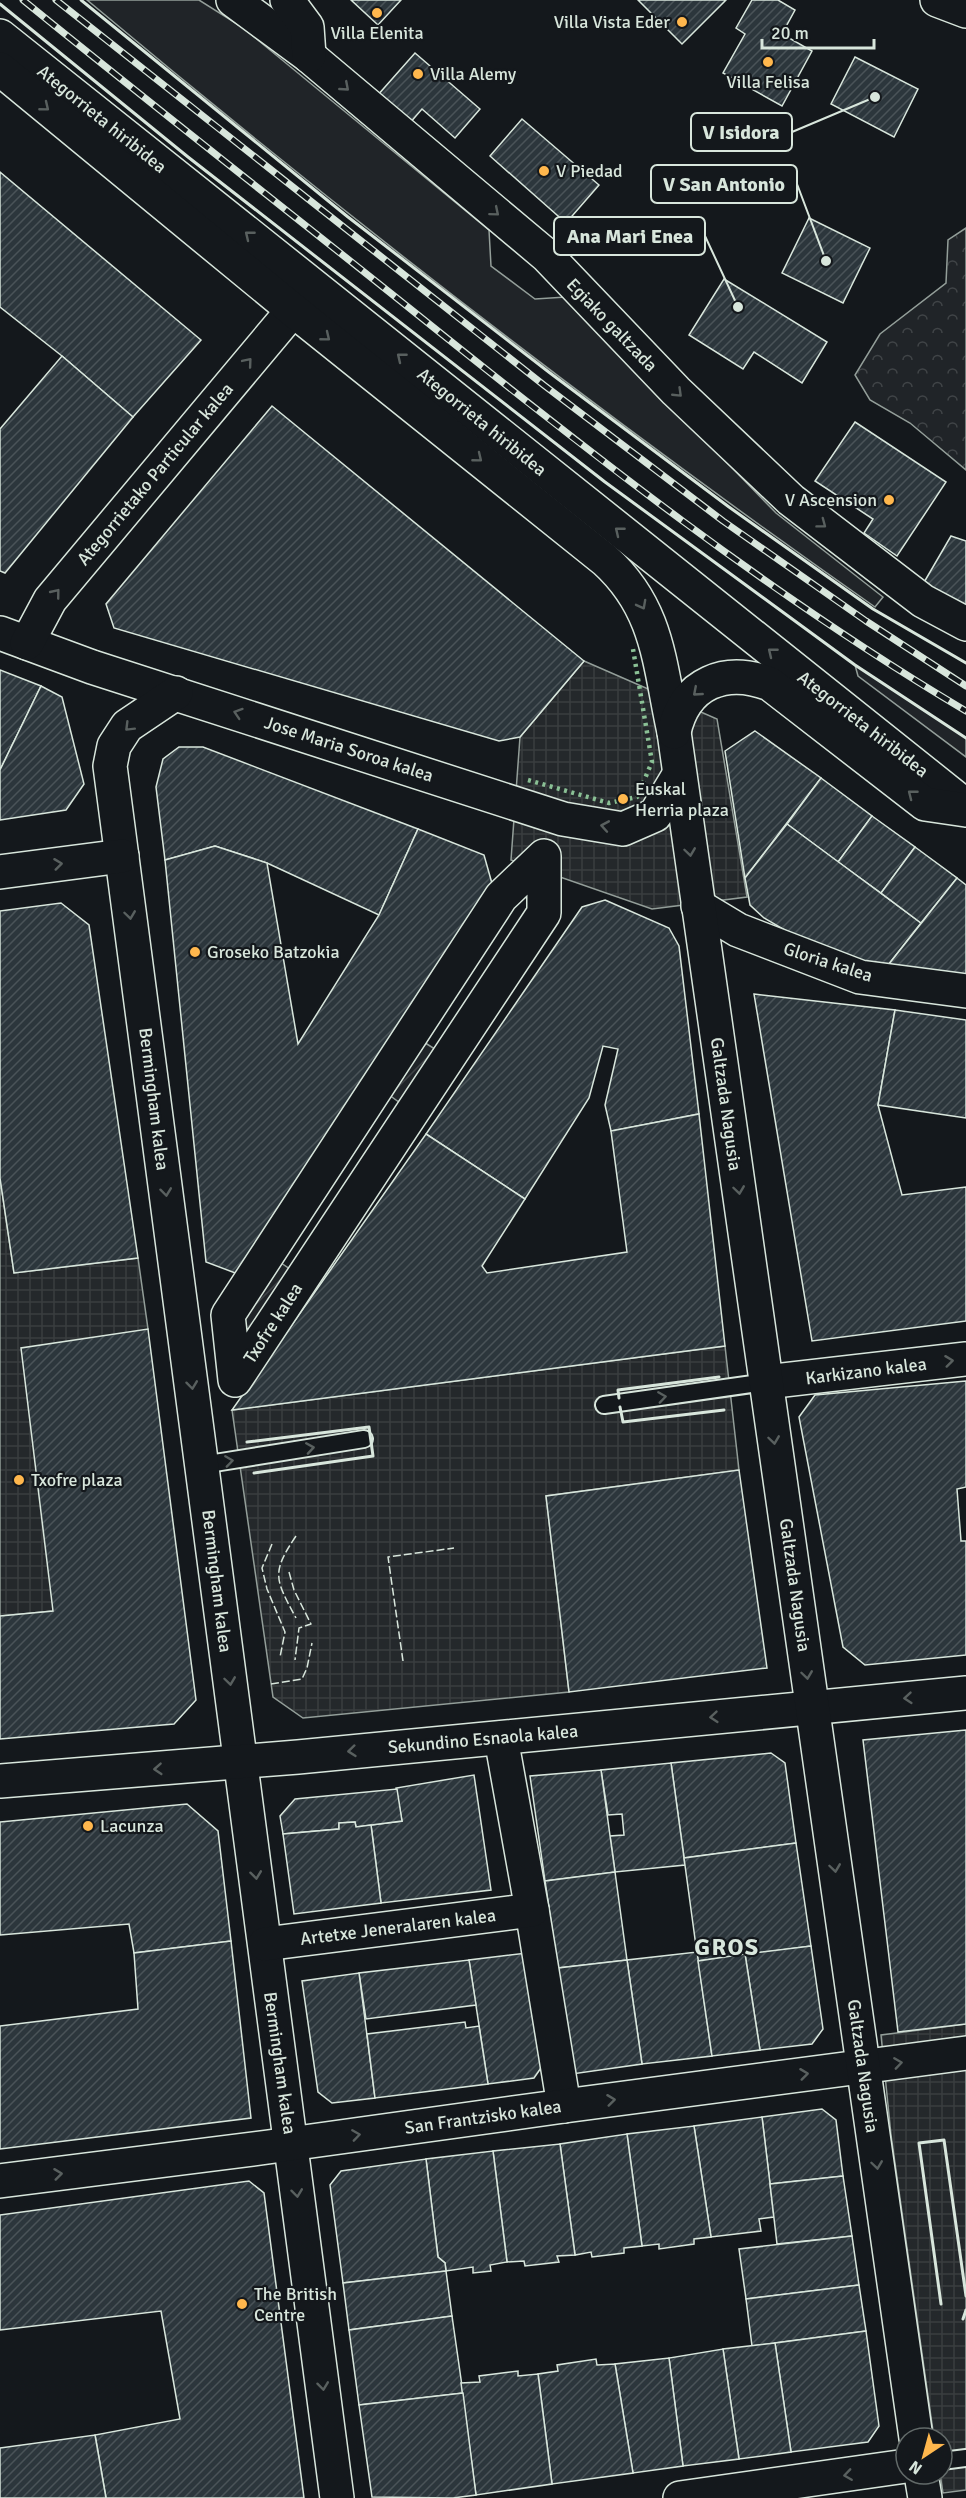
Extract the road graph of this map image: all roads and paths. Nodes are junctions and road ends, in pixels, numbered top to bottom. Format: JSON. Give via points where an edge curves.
{"nodes":[{"id":1,"x":232,"y":0,"type":"edge"},
{"id":2,"x":287,"y":0,"type":"edge"},
{"id":3,"x":937,"y":0,"type":"edge"},
{"id":4,"x":966,"y":11,"type":"edge"},
{"id":5,"x":0,"y":36,"type":"edge"},
{"id":6,"x":309,"y":56,"type":"junction"},
{"id":7,"x":0,"y":69,"type":"edge"},
{"id":8,"x":293,"y":310,"type":"junction"},
{"id":9,"x":966,"y":624,"type":"edge"},
{"id":10,"x":13,"y":638,"type":"edge"},
{"id":11,"x":176,"y":693,"type":"junction"},
{"id":12,"x":674,"y":732,"type":"junction"},
{"id":13,"x":679,"y":775,"type":"junction"},
{"id":14,"x":966,"y":806,"type":"edge"},
{"id":15,"x":966,"y":810,"type":"edge"},
{"id":16,"x":122,"y":856,"type":"junction"},
{"id":17,"x":544,"y":856,"type":"joint"},
{"id":18,"x":0,"y":872,"type":"edge"},
{"id":19,"x":698,"y":906,"type":"junction"},
{"id":20,"x":966,"y":991,"type":"edge"},
{"id":21,"x":966,"y":1359,"type":"edge"},
{"id":22,"x":766,"y":1382,"type":"junction"},
{"id":23,"x":604,"y":1405,"type":"dead end"},
{"id":24,"x":364,"y":1439,"type":"dead end"},
{"id":25,"x":202,"y":1465,"type":"junction"},
{"id":26,"x":966,"y":1693,"type":"edge"},
{"id":27,"x":812,"y":1708,"type":"junction"},
{"id":28,"x":501,"y":1738,"type":"junction"},
{"id":29,"x":241,"y":1762,"type":"junction"},
{"id":30,"x":0,"y":1781,"type":"edge"},
{"id":31,"x":532,"y":1910,"type":"junction"},
{"id":32,"x":265,"y":1944,"type":"junction"},
{"id":33,"x":966,"y":2053,"type":"edge"},
{"id":34,"x":863,"y":2067,"type":"junction"},
{"id":35,"x":564,"y":2106,"type":"junction"},
{"id":36,"x":291,"y":2144,"type":"junction"},
{"id":37,"x":0,"y":2181,"type":"edge"},
{"id":38,"x":914,"y":2426,"type":"edge"},
{"id":39,"x":894,"y":2468,"type":"edge"},
{"id":40,"x":337,"y":2498,"type":"edge"},
{"id":41,"x":680,"y":2498,"type":"edge"}],
"edges":[{"from":1,"to":6,"type":"street","name":"Egiako galtzada"},
{"from":2,"to":6,"type":"street","via":[[307,27]]},
{"from":3,"to":4,"type":"street"},
{"from":14,"to":5,"type":"street","name":"Ategorrieta hiribidea","one_way":true},
{"from":6,"to":9,"type":"street","name":"Egiako galtzada","one_way":true,"via":[[547,256],[676,391],[791,500],[923,601]]},
{"from":7,"to":8,"type":"street","name":"Ategorrieta hiribidea","one_way":true},
{"from":10,"to":8,"type":"street","name":"Ategorrietako Particular kalea","one_way":true,"via":[[50,600]]},
{"from":8,"to":12,"type":"street","name":"Ategorrieta hiribidea","one_way":true,"via":[[621,575],[646,612]]},
{"from":10,"to":11,"type":"street","name":"Jose Maria Soroa kalea","via":[[92,668]]},
{"from":13,"to":11,"type":"street","name":"Jose Maria Soroa kalea","one_way":true,"via":[[655,815],[623,829],[563,819]]},
{"from":11,"to":16,"type":"street","name":"Bermingham kalea","one_way":true,"via":[[128,726],[114,746],[110,765]]},
{"from":12,"to":13,"type":"street","name":"Galtzada Nagusia"},
{"from":15,"to":12,"type":"street","one_way":true,"via":[[925,804],[771,684],[755,678],[729,677],[705,685],[684,705]]},
{"from":13,"to":19,"type":"street","name":"Galtzada Nagusia","one_way":true},
{"from":18,"to":16,"type":"street","one_way":true},
{"from":16,"to":25,"type":"street","name":"Bermingham kalea","one_way":true},
{"from":17,"to":17,"type":"street","name":"Txofre kalea","via":[[501,897],[228,1315],[235,1380],[544,913]]},
{"from":19,"to":20,"type":"street","name":"Gloria kalea","via":[[738,930],[860,977]]},
{"from":19,"to":22,"type":"street","name":"Galtzada Nagusia","one_way":true},
{"from":22,"to":21,"type":"street","name":"Karkizano kalea","one_way":true},
{"from":23,"to":22,"type":"lane","one_way":true},
{"from":22,"to":27,"type":"street","name":"Galtzada Nagusia","one_way":true},
{"from":25,"to":24,"type":"lane","one_way":true},
{"from":25,"to":29,"type":"street","name":"Bermingham kalea","one_way":true},
{"from":26,"to":27,"type":"street","name":"Sekundino Esnaola kalea","one_way":true},
{"from":27,"to":28,"type":"street","name":"Sekundino Esnaola kalea","one_way":true},
{"from":27,"to":34,"type":"street","name":"Galtzada Nagusia","one_way":true},
{"from":28,"to":29,"type":"street","name":"Sekundino Esnaola kalea","one_way":true},
{"from":28,"to":31,"type":"street"},
{"from":29,"to":30,"type":"street","name":"Sekundino Esnaola kalea","one_way":true},
{"from":29,"to":32,"type":"street","name":"Bermingham kalea","one_way":true},
{"from":31,"to":32,"type":"street","name":"Artetxe Jeneralaren kalea"},
{"from":31,"to":35,"type":"street"},
{"from":32,"to":36,"type":"street","name":"Bermingham kalea"},
{"from":34,"to":33,"type":"street","name":"San Frantzisko kalea","one_way":true},
{"from":35,"to":34,"type":"street","name":"San Frantzisko kalea","one_way":true},
{"from":34,"to":38,"type":"street","name":"Galtzada Nagusia","one_way":true},
{"from":36,"to":35,"type":"street","name":"San Frantzisko kalea","one_way":true},
{"from":37,"to":36,"type":"street","name":"San Frantzisko kalea","one_way":true},
{"from":36,"to":40,"type":"street","name":"Bermingham kalea","one_way":true},
{"from":39,"to":41,"type":"street","one_way":true}]}
